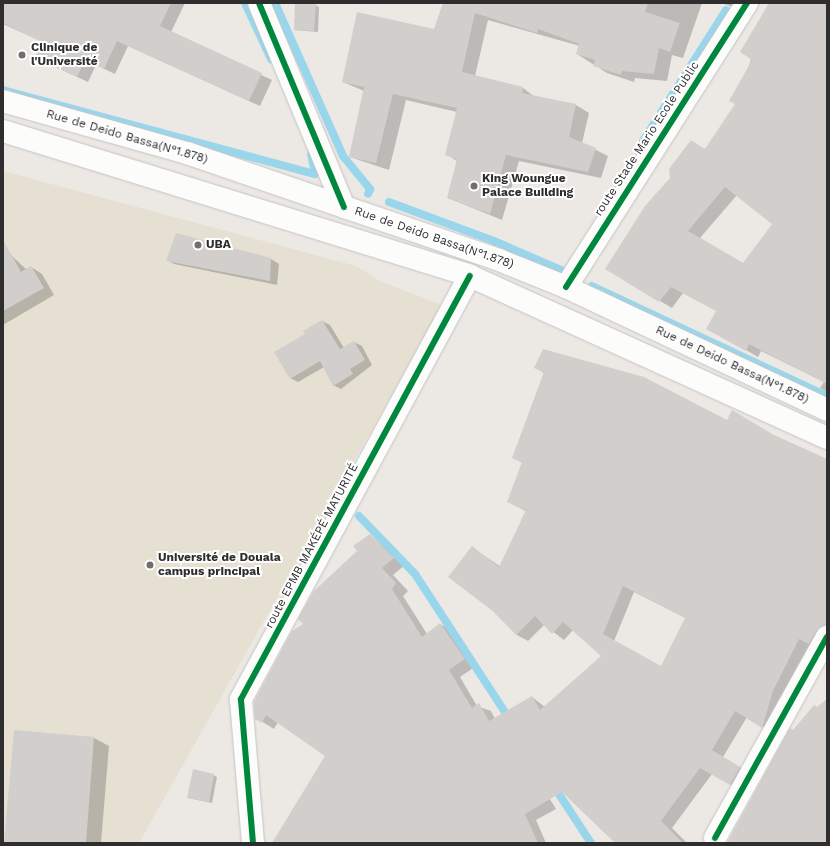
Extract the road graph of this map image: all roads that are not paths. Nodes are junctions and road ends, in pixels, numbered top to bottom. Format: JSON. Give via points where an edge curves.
{"nodes":[{"id":1,"x":259,"y":3,"type":"edge"},
{"id":2,"x":747,"y":3,"type":"edge"},
{"id":3,"x":3,"y":101,"type":"edge"},
{"id":4,"x":3,"y":131,"type":"edge"},
{"id":5,"x":344,"y":207,"type":"junction"},
{"id":6,"x":470,"y":276,"type":"junction"},
{"id":7,"x":566,"y":287,"type":"junction"},
{"id":8,"x":827,"y":410,"type":"edge"},
{"id":9,"x":827,"y":438,"type":"edge"},
{"id":10,"x":827,"y":637,"type":"edge"},
{"id":11,"x":714,"y":838,"type":"dead end"},
{"id":12,"x":253,"y":843,"type":"edge"}],
"edges":[{"from":1,"to":5,"type":"main road"},
{"from":2,"to":7,"type":"main road","name":"route Stade Mario Ecole Public"},
{"from":3,"to":5,"type":"main road","name":"Rue de Deido Bassa(N°1.878)","via":[[187,153]]},
{"from":4,"to":6,"type":"main road"},
{"from":5,"to":7,"type":"main road","name":"Rue de Deido Bassa(N°1.878)"},
{"from":6,"to":9,"type":"main road"},
{"from":6,"to":12,"type":"main road","name":"route EPMB MAKÉPÉ MATURITÉ","via":[[241,699]]},
{"from":7,"to":8,"type":"main road","name":"Rue de Deido Bassa(N°1.878)"},
{"from":10,"to":11,"type":"main road"}]}
